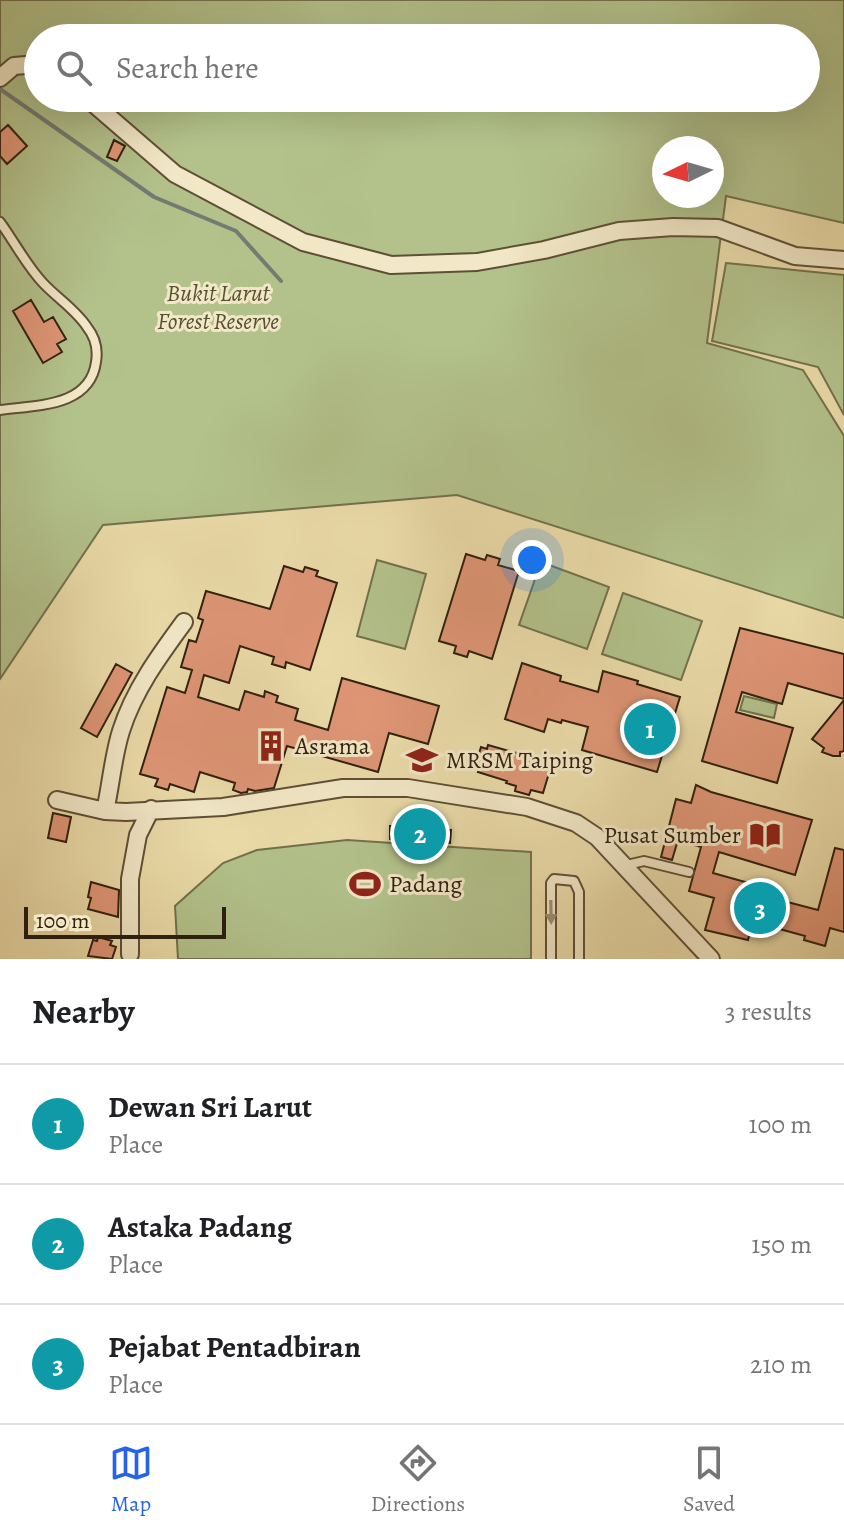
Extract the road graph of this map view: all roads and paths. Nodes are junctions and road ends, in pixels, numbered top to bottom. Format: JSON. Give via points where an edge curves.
{"nodes":[{"id":1,"x":24,"y":65,"type":"edge"},
{"id":2,"x":0,"y":78,"type":"edge"},
{"id":3,"x":103,"y":112,"type":"edge"},
{"id":4,"x":0,"y":222,"type":"edge"},
{"id":5,"x":844,"y":260,"type":"edge"},
{"id":6,"x":0,"y":410,"type":"edge"},
{"id":7,"x":184,"y":622,"type":"dead end"},
{"id":8,"x":57,"y":800,"type":"dead end"},
{"id":9,"x":151,"y":809,"type":"junction"},
{"id":10,"x":105,"y":811,"type":"junction"},
{"id":11,"x":629,"y":872,"type":"junction"},
{"id":12,"x":689,"y":872,"type":"dead end"},
{"id":13,"x":130,"y":954,"type":"dead end"},
{"id":14,"x":551,"y":959,"type":"edge"},
{"id":15,"x":579,"y":959,"type":"edge"},
{"id":16,"x":711,"y":959,"type":"edge"}],
"edges":[{"from":1,"to":2,"type":"street"},
{"from":3,"to":5,"type":"street","via":[[175,174],[303,242],[391,265],[477,262],[619,231],[673,227],[718,228],[795,256]]},
{"from":4,"to":6,"type":"lane","via":[[40,280],[85,323],[97,356],[92,381],[75,395]]},
{"from":7,"to":10,"type":"street","via":[[154,662],[128,713]]},
{"from":8,"to":10,"type":"street"},
{"from":9,"to":10,"type":"street"},
{"from":9,"to":11,"type":"street","via":[[213,808],[343,788],[408,788],[560,816],[597,837]]},
{"from":9,"to":13,"type":"street","via":[[138,835],[130,879]]},
{"from":11,"to":12,"type":"lane","via":[[631,864],[644,861]]},
{"from":11,"to":16,"type":"street"},
{"from":15,"to":14,"type":"lane","one_way":true,"via":[[579,892],[569,879],[551,883]]}]}
